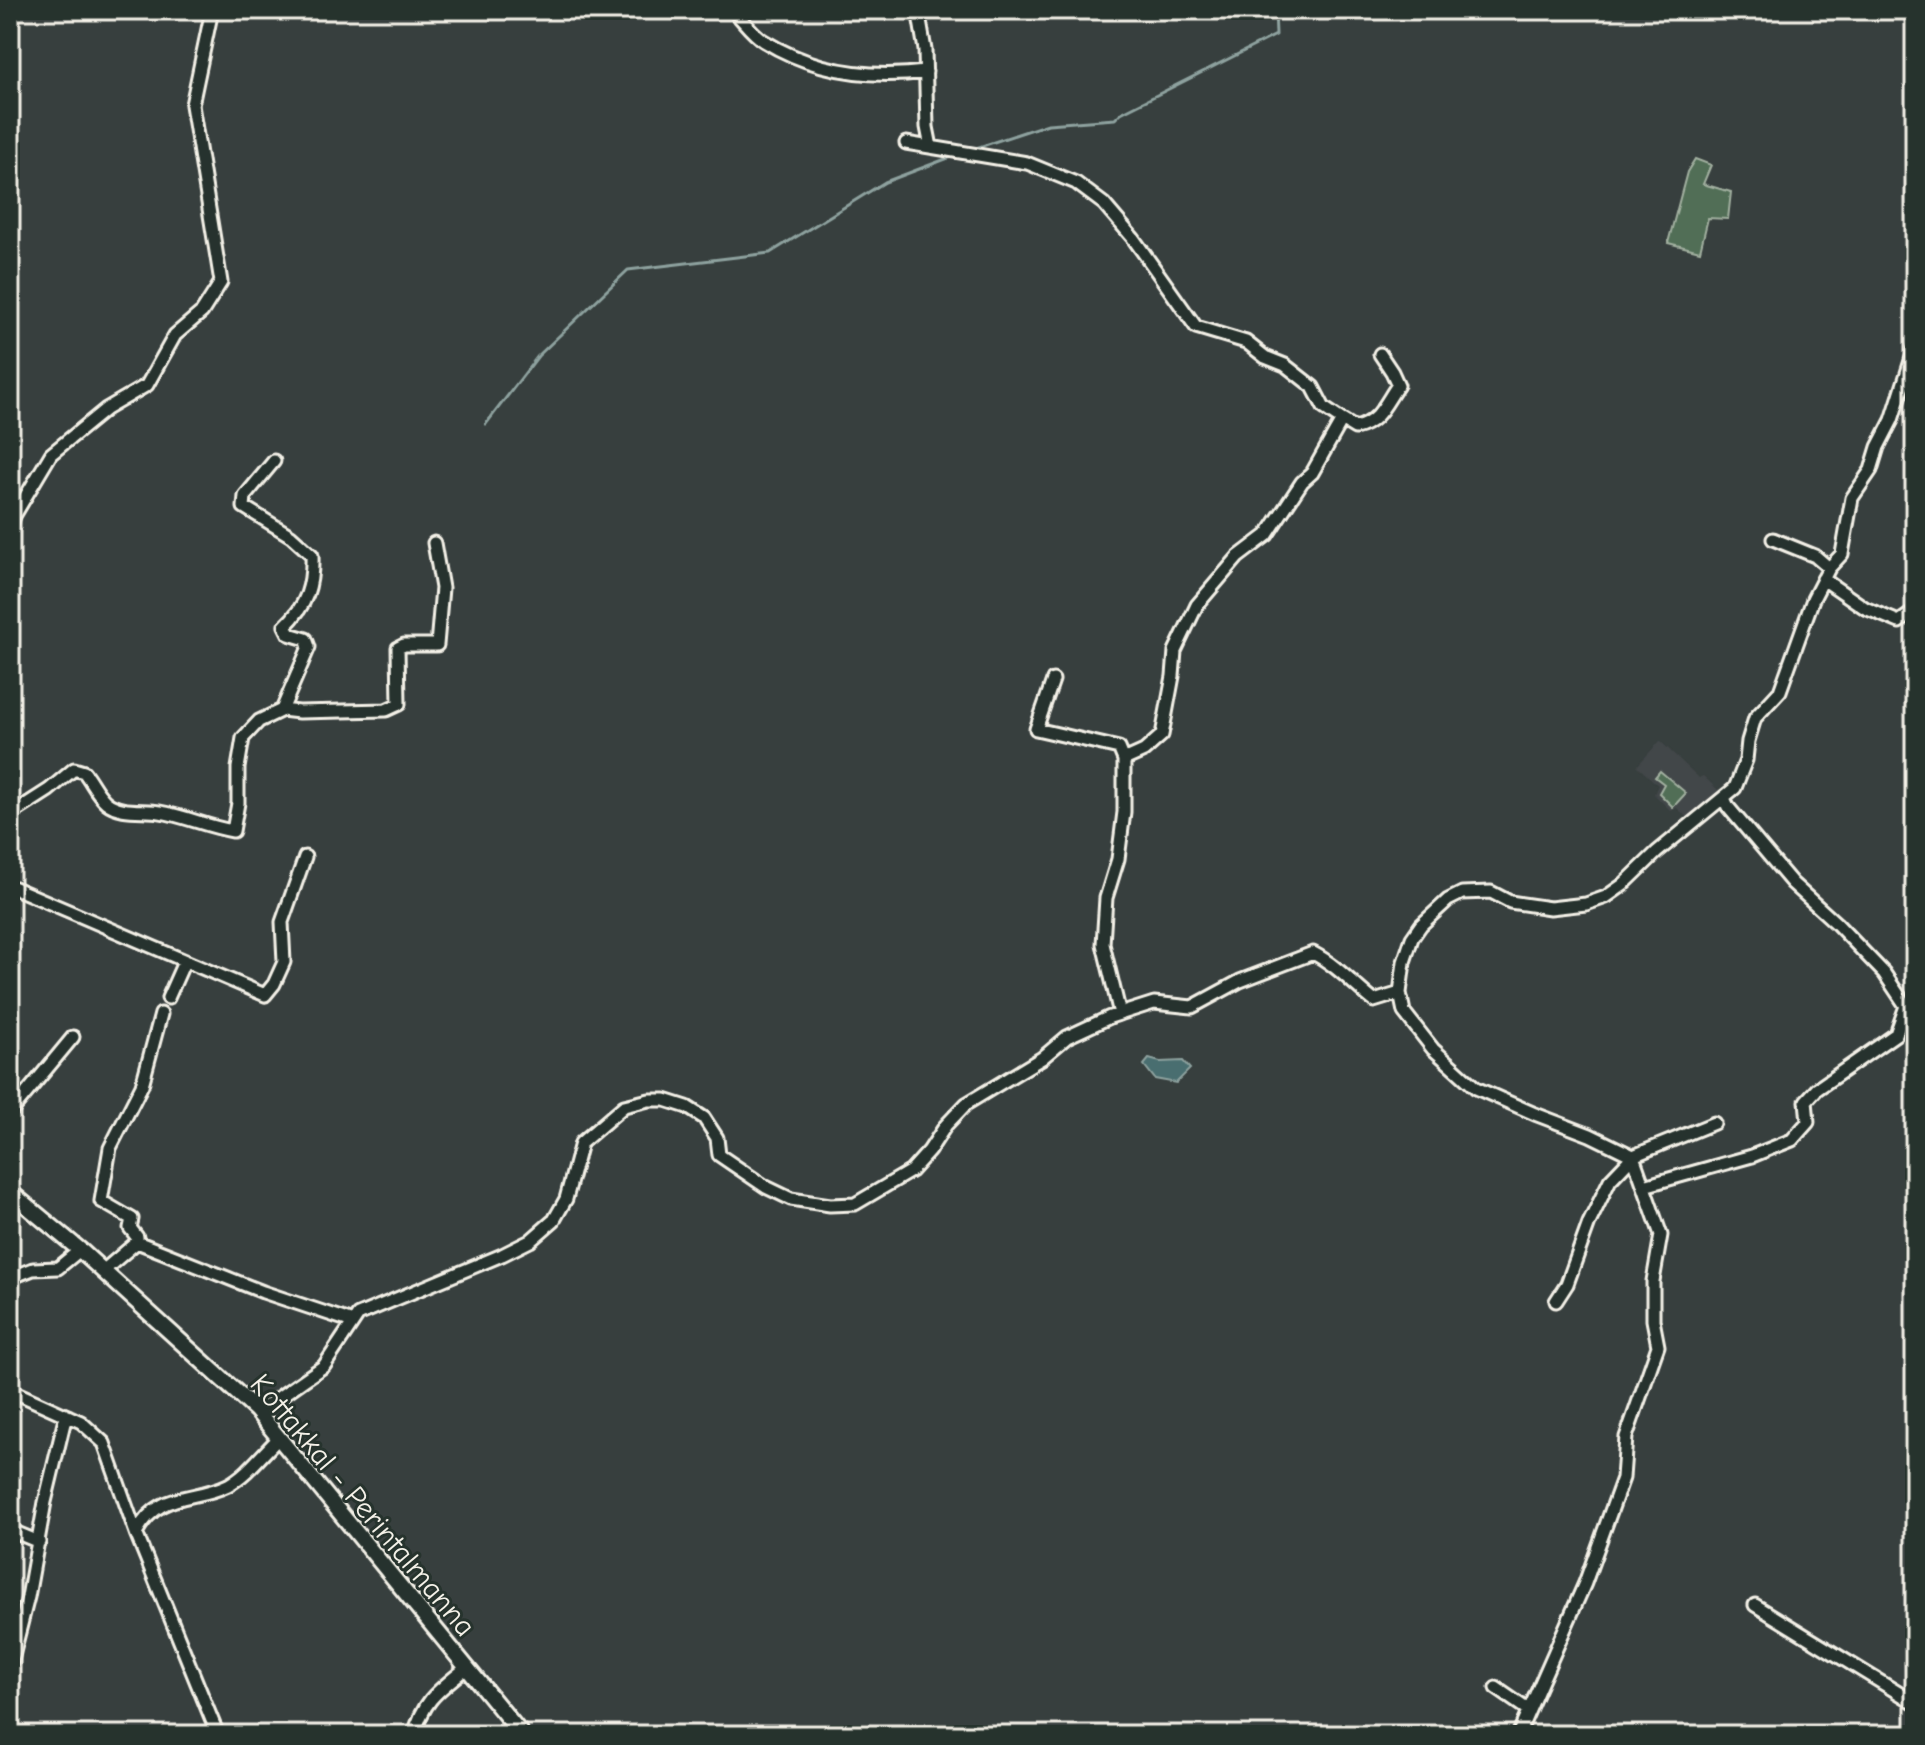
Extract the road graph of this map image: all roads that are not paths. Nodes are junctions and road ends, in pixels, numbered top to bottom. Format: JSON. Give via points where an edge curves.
{"nodes":[{"id":1,"x":212,"y":10,"type":"edge"},
{"id":2,"x":733,"y":10,"type":"edge"},
{"id":3,"x":919,"y":15,"type":"dead end"},
{"id":4,"x":926,"y":72,"type":"junction"},
{"id":5,"x":906,"y":143,"type":"dead end"},
{"id":6,"x":931,"y":147,"type":"junction"},
{"id":7,"x":1915,"y":348,"type":"edge"},
{"id":8,"x":1380,"y":354,"type":"dead end"},
{"id":9,"x":1342,"y":420,"type":"junction"},
{"id":10,"x":274,"y":461,"type":"dead end"},
{"id":11,"x":10,"y":527,"type":"edge"},
{"id":12,"x":1773,"y":539,"type":"dead end"},
{"id":13,"x":434,"y":543,"type":"dead end"},
{"id":14,"x":1826,"y":574,"type":"junction"},
{"id":15,"x":1915,"y":611,"type":"edge"},
{"id":16,"x":1053,"y":680,"type":"dead end"},
{"id":17,"x":282,"y":710,"type":"junction"},
{"id":18,"x":1124,"y":760,"type":"junction"},
{"id":19,"x":1724,"y":798,"type":"junction"},
{"id":20,"x":10,"y":815,"type":"edge"},
{"id":21,"x":305,"y":857,"type":"dead end"},
{"id":22,"x":10,"y":886,"type":"edge"},
{"id":23,"x":184,"y":962,"type":"junction"},
{"id":24,"x":1400,"y":993,"type":"junction"},
{"id":25,"x":168,"y":998,"type":"dead end"},
{"id":26,"x":161,"y":1014,"type":"dead end"},
{"id":27,"x":1120,"y":1014,"type":"junction"},
{"id":28,"x":73,"y":1037,"type":"dead end"},
{"id":29,"x":10,"y":1113,"type":"edge"},
{"id":30,"x":1714,"y":1123,"type":"dead end"},
{"id":31,"x":1633,"y":1156,"type":"junction"},
{"id":32,"x":1644,"y":1186,"type":"junction"},
{"id":33,"x":10,"y":1192,"type":"edge"},
{"id":34,"x":137,"y":1242,"type":"junction"},
{"id":35,"x":80,"y":1250,"type":"junction"},
{"id":36,"x":103,"y":1271,"type":"junction"},
{"id":37,"x":10,"y":1278,"type":"edge"},
{"id":38,"x":1556,"y":1301,"type":"dead end"},
{"id":39,"x":353,"y":1322,"type":"junction"},
{"id":40,"x":10,"y":1390,"type":"edge"},
{"id":41,"x":258,"y":1412,"type":"junction"},
{"id":42,"x":68,"y":1416,"type":"junction"},
{"id":43,"x":279,"y":1438,"type":"junction"},
{"id":44,"x":10,"y":1530,"type":"edge"},
{"id":45,"x":136,"y":1533,"type":"junction"},
{"id":46,"x":39,"y":1542,"type":"junction"},
{"id":47,"x":1755,"y":1605,"type":"dead end"},
{"id":48,"x":10,"y":1668,"type":"edge"},
{"id":49,"x":466,"y":1668,"type":"junction"},
{"id":50,"x":1496,"y":1688,"type":"dead end"},
{"id":51,"x":1914,"y":1701,"type":"edge"},
{"id":52,"x":1528,"y":1710,"type":"junction"},
{"id":53,"x":218,"y":1735,"type":"edge"},
{"id":54,"x":414,"y":1735,"type":"edge"},
{"id":55,"x":522,"y":1735,"type":"edge"},
{"id":56,"x":1518,"y":1735,"type":"edge"}],
"edges":[{"from":1,"to":11,"type":"street","via":[[192,105],[221,282],[202,312],[175,335],[147,385],[106,409],[51,454]]},
{"from":2,"to":4,"type":"street","via":[[762,40],[800,58],[850,73],[890,77]]},
{"from":3,"to":4,"type":"street"},
{"from":4,"to":6,"type":"street"},
{"from":5,"to":6,"type":"street"},
{"from":6,"to":9,"type":"street","via":[[1027,163],[1076,183],[1104,204],[1133,238],[1196,327],[1246,342],[1285,365]]},
{"from":7,"to":14,"type":"street","via":[[1871,470],[1852,498],[1842,554]]},
{"from":8,"to":9,"type":"street","via":[[1398,385],[1379,416],[1366,425],[1355,428]]},
{"from":9,"to":18,"type":"street","via":[[1267,535],[1238,557],[1197,605],[1175,651],[1162,735]]},
{"from":10,"to":17,"type":"street","via":[[245,496],[244,507],[312,555],[309,592],[285,626],[289,634],[306,639],[309,647]]},
{"from":12,"to":14,"type":"street","via":[[1815,556]]},
{"from":13,"to":17,"type":"street","via":[[442,588],[437,645],[398,648],[399,704],[386,710]]},
{"from":14,"to":15,"type":"street","via":[[1865,608],[1899,622]]},
{"from":14,"to":19,"type":"street","via":[[1780,691],[1755,718],[1746,760],[1735,788]]},
{"from":16,"to":18,"type":"street","via":[[1036,729],[1119,748]]},
{"from":17,"to":20,"type":"street","via":[[259,721],[243,738],[233,831],[109,804],[84,772],[74,769]]},
{"from":18,"to":27,"type":"street","via":[[1124,812],[1106,898],[1103,944]]},
{"from":19,"to":24,"type":"street","via":[[1606,897],[1550,908],[1510,902],[1491,892],[1462,893],[1448,900],[1421,925],[1404,962]]},
{"from":19,"to":32,"type":"street","via":[[1792,883],[1884,973],[1906,1006],[1896,1034],[1806,1101],[1808,1122],[1792,1140]]},
{"from":21,"to":23,"type":"street","via":[[282,922],[284,962],[265,995]]},
{"from":22,"to":23,"type":"street"},
{"from":23,"to":25,"type":"street"},
{"from":24,"to":27,"type":"street","via":[[1374,1001],[1335,964],[1313,953],[1240,981],[1192,1007],[1154,1003]]},
{"from":24,"to":31,"type":"street","via":[[1404,1012],[1433,1049],[1476,1088]]},
{"from":26,"to":34,"type":"street","via":[[142,1085],[110,1148],[101,1201],[132,1219]]},
{"from":27,"to":39,"type":"street","via":[[1067,1037],[966,1104],[911,1171],[855,1204],[791,1199],[766,1187],[719,1155],[717,1138],[704,1118],[687,1107],[665,1100],[624,1106],[581,1143],[566,1199],[554,1220],[530,1241],[358,1315]]},
{"from":28,"to":29,"type":"street"},
{"from":30,"to":31,"type":"street"},
{"from":31,"to":32,"type":"street"},
{"from":31,"to":38,"type":"street","via":[[1610,1180]]},
{"from":32,"to":52,"type":"street","via":[[1661,1235],[1653,1281],[1658,1346],[1626,1437],[1623,1478],[1585,1583]]},
{"from":33,"to":35,"type":"main road","name":"Kottakkal - Perintalmanna"},
{"from":34,"to":36,"type":"street"},
{"from":34,"to":39,"type":"street"},
{"from":35,"to":36,"type":"main road","name":"Kottakkal - Perintalmanna"},
{"from":35,"to":37,"type":"street","via":[[58,1268],[33,1269]]},
{"from":36,"to":41,"type":"main road","name":"Kottakkal - Perintalmanna"},
{"from":39,"to":41,"type":"street","via":[[324,1366]]},
{"from":40,"to":42,"type":"street"},
{"from":41,"to":43,"type":"main road","name":"Kottakkal - Perintalmanna"},
{"from":42,"to":45,"type":"street","via":[[104,1443]]},
{"from":42,"to":46,"type":"street"},
{"from":43,"to":45,"type":"street","via":[[240,1477],[214,1490],[175,1498],[142,1522]]},
{"from":43,"to":49,"type":"main road","name":"Kottakkal - Perintalmanna"},
{"from":44,"to":46,"type":"street"},
{"from":45,"to":53,"type":"street"},
{"from":46,"to":48,"type":"street"},
{"from":47,"to":51,"type":"street"},
{"from":49,"to":54,"type":"street","via":[[430,1698]]},
{"from":49,"to":55,"type":"main road","name":"Kottakkal - Perintalmanna"},
{"from":50,"to":52,"type":"street"},
{"from":52,"to":56,"type":"street"}]}
